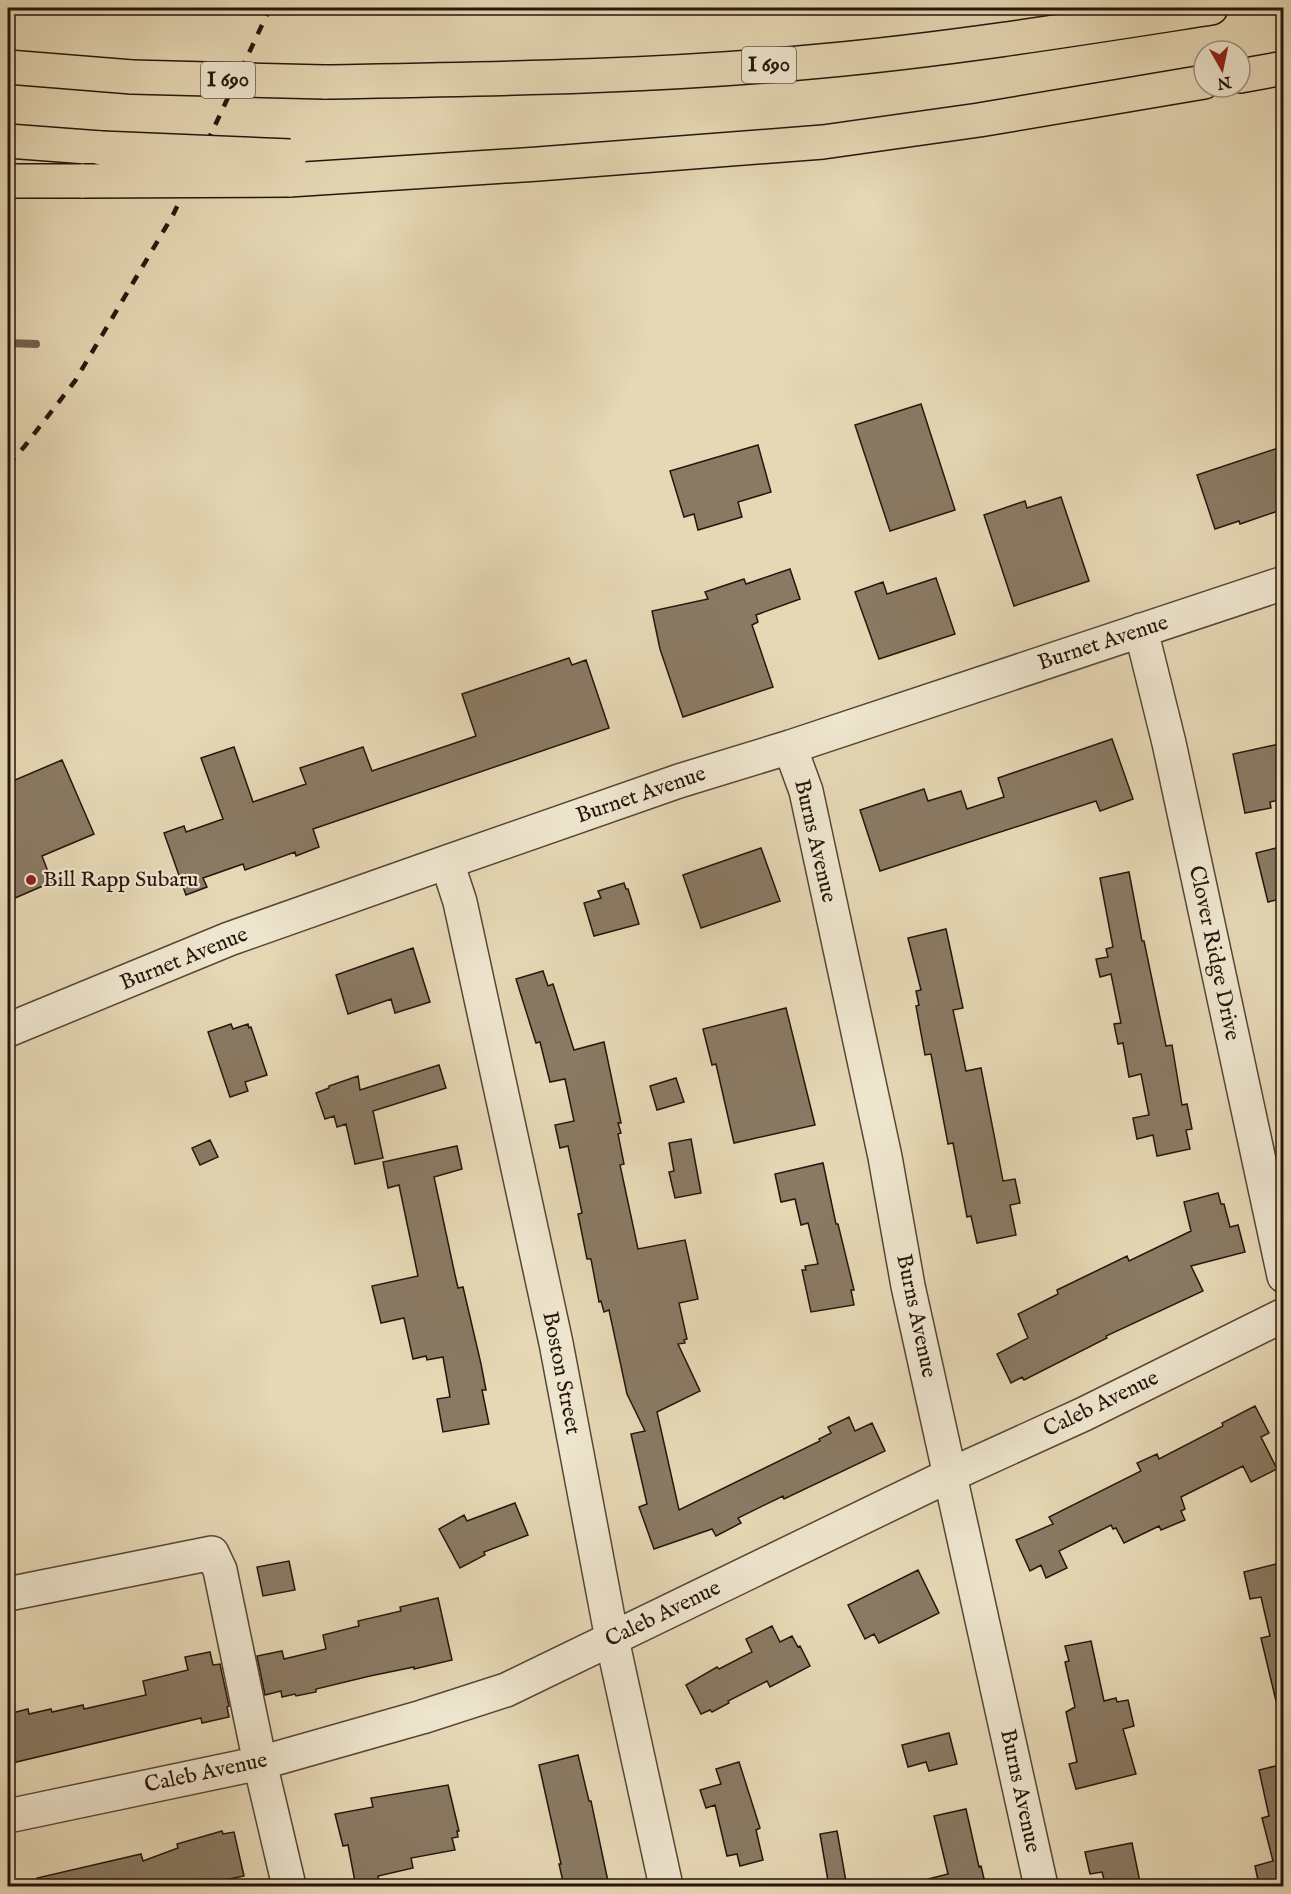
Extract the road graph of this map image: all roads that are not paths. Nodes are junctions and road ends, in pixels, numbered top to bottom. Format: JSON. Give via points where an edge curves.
{"nodes":[{"id":1,"x":1211,"y":8,"type":"edge"},
{"id":2,"x":8,"y":67,"type":"edge"},
{"id":3,"x":1284,"y":68,"type":"edge"},
{"id":4,"x":1252,"y":74,"type":"edge"},
{"id":5,"x":1192,"y":84,"type":"edge"},
{"id":6,"x":8,"y":141,"type":"edge"},
{"id":7,"x":289,"y":168,"type":"junction"},
{"id":8,"x":8,"y":181,"type":"edge"},
{"id":9,"x":1284,"y":583,"type":"edge"},
{"id":10,"x":1141,"y":630,"type":"junction"},
{"id":11,"x":790,"y":747,"type":"junction"},
{"id":12,"x":447,"y":862,"type":"junction"},
{"id":13,"x":8,"y":1030,"type":"edge"},
{"id":14,"x":1284,"y":1276,"type":"edge"},
{"id":15,"x":1284,"y":1315,"type":"edge"},
{"id":16,"x":950,"y":1474,"type":"junction"},
{"id":17,"x":8,"y":1594,"type":"edge"},
{"id":18,"x":612,"y":1639,"type":"junction"},
{"id":19,"x":260,"y":1762,"type":"junction"},
{"id":20,"x":8,"y":1816,"type":"edge"},
{"id":21,"x":289,"y":1887,"type":"edge"},
{"id":22,"x":666,"y":1887,"type":"edge"},
{"id":23,"x":1041,"y":1887,"type":"edge"}],
"edges":[{"from":1,"to":2,"type":"highway","number":"I 690","bridge":true,"via":[[821,62],[610,76],[324,82],[132,77]]},
{"from":3,"to":4,"type":"highway"},
{"from":5,"to":7,"type":"highway","via":[[823,142],[538,164]]},
{"from":6,"to":7,"type":"highway","bridge":true},
{"from":7,"to":8,"type":"highway","bridge":true,"via":[[84,181]]},
{"from":9,"to":10,"type":"street","name":"Burnet Avenue"},
{"from":10,"to":11,"type":"street","name":"Burnet Avenue"},
{"from":10,"to":14,"type":"street","name":"Clover Ridge Drive"},
{"from":11,"to":12,"type":"street","name":"Burnet Avenue","via":[[679,781]]},
{"from":11,"to":16,"type":"street","name":"Burns Avenue","via":[[806,791]]},
{"from":12,"to":13,"type":"street","name":"Burnet Avenue","via":[[229,939]]},
{"from":12,"to":18,"type":"street","name":"Boston Street","via":[[460,902],[556,1343]]},
{"from":15,"to":16,"type":"street","name":"Caleb Avenue","via":[[1084,1414]]},
{"from":16,"to":18,"type":"street","name":"Caleb Avenue"},
{"from":16,"to":23,"type":"street","name":"Burns Avenue"},
{"from":17,"to":19,"type":"street","via":[[212,1553],[220,1570]]},
{"from":18,"to":19,"type":"street","name":"Caleb Avenue","via":[[506,1690]]},
{"from":18,"to":22,"type":"street","name":"Boston Street"},
{"from":19,"to":20,"type":"street","name":"Caleb Avenue"},
{"from":19,"to":21,"type":"street"}]}
